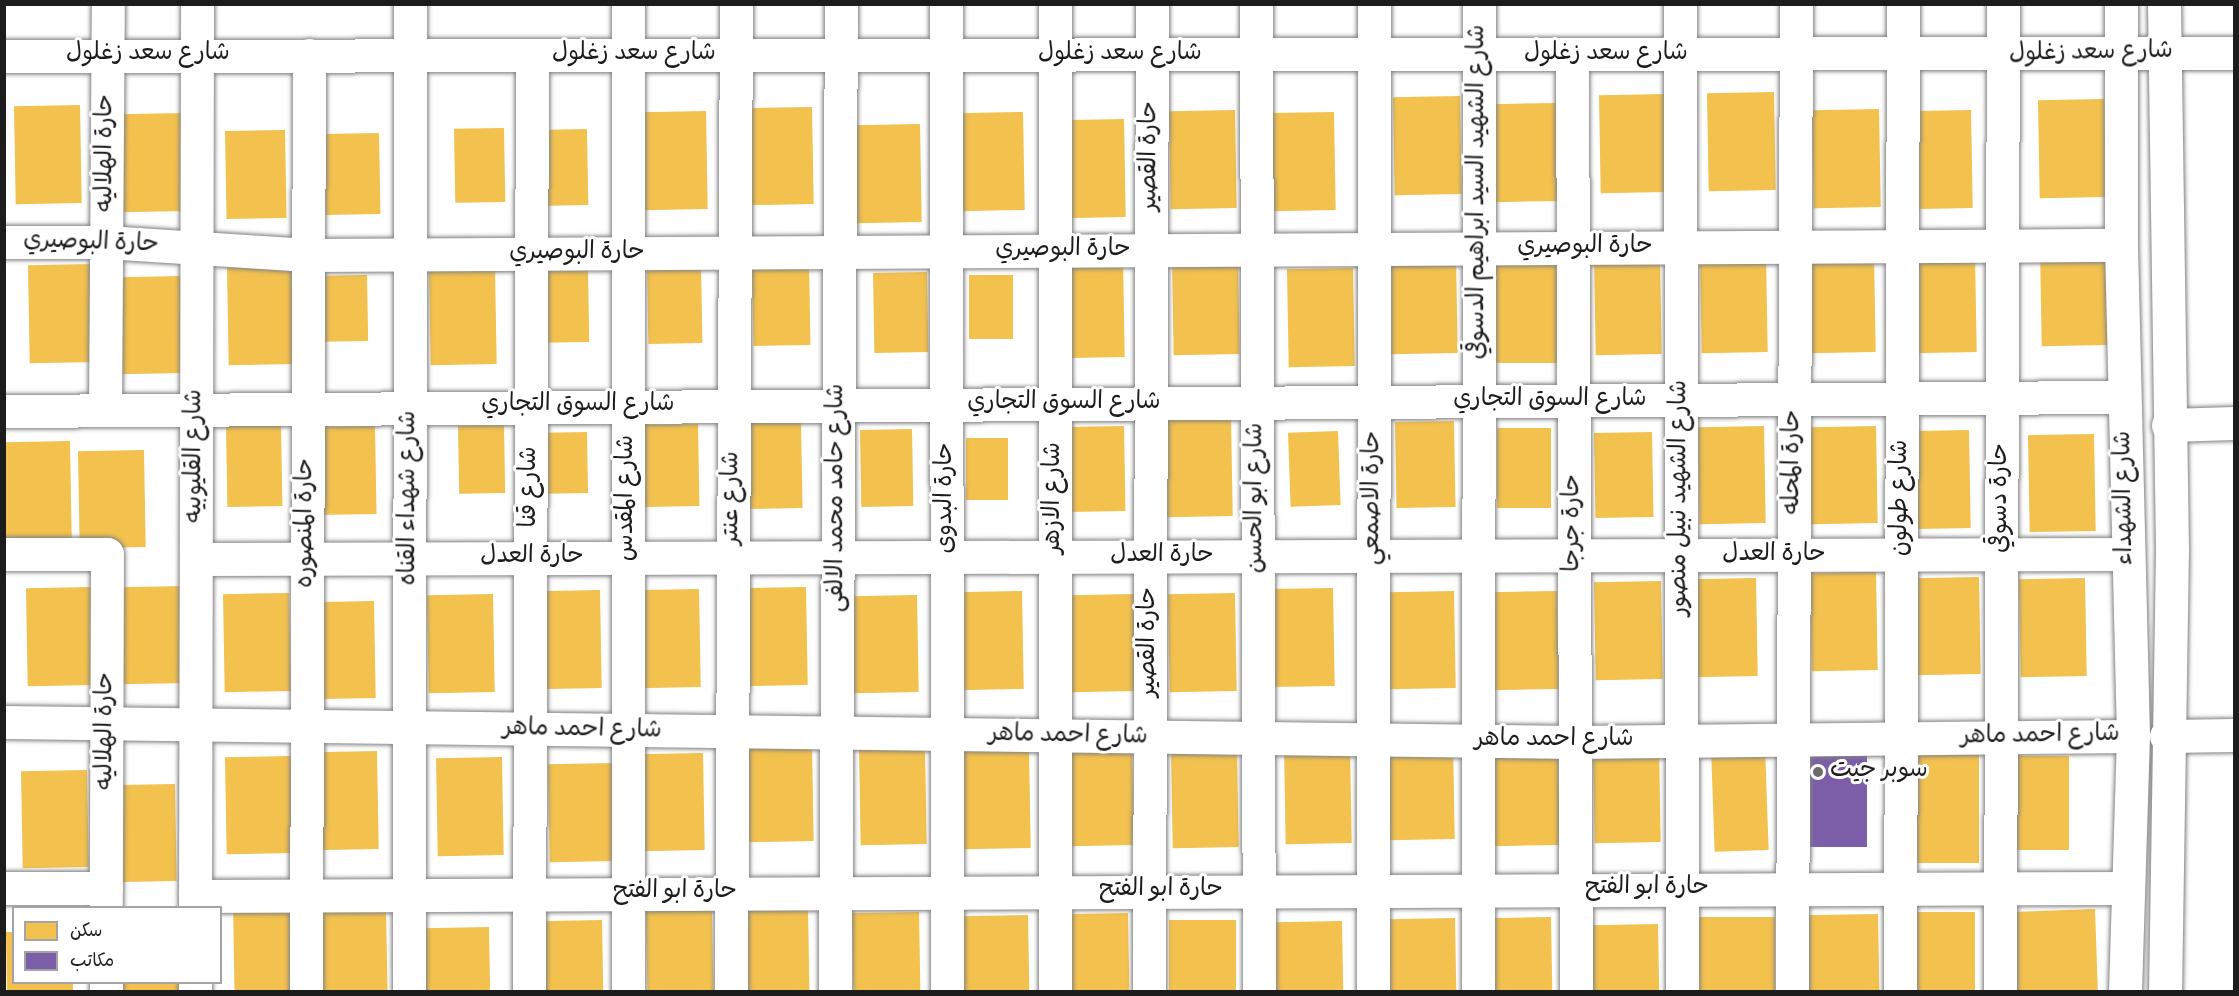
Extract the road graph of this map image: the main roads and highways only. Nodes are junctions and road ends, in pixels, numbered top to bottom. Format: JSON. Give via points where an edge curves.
{"nodes":[{"id":1,"x":108,"y":4,"type":"edge"},
{"id":2,"x":197,"y":4,"type":"edge"},
{"id":3,"x":410,"y":4,"type":"edge"},
{"id":4,"x":628,"y":4,"type":"edge"},
{"id":5,"x":736,"y":4,"type":"edge"},
{"id":6,"x":841,"y":4,"type":"edge"},
{"id":7,"x":946,"y":4,"type":"edge"},
{"id":8,"x":1055,"y":4,"type":"edge"},
{"id":9,"x":1152,"y":4,"type":"edge"},
{"id":10,"x":1256,"y":4,"type":"edge"},
{"id":11,"x":1374,"y":4,"type":"edge"},
{"id":12,"x":1479,"y":4,"type":"edge"},
{"id":13,"x":1680,"y":4,"type":"edge"},
{"id":14,"x":1796,"y":4,"type":"edge"},
{"id":15,"x":1903,"y":4,"type":"edge"},
{"id":16,"x":2003,"y":4,"type":"edge"},
{"id":17,"x":2121,"y":4,"type":"edge"},
{"id":18,"x":2164,"y":4,"type":"edge"},
{"id":19,"x":2120,"y":52,"type":"junction"},
{"id":20,"x":2164,"y":53,"type":"junction"},
{"id":21,"x":2235,"y":53,"type":"edge"},
{"id":22,"x":197,"y":54,"type":"junction"},
{"id":23,"x":309,"y":54,"type":"junction"},
{"id":24,"x":411,"y":54,"type":"junction"},
{"id":25,"x":628,"y":54,"type":"junction"},
{"id":26,"x":532,"y":55,"type":"junction"},
{"id":27,"x":735,"y":55,"type":"junction"},
{"id":28,"x":841,"y":55,"type":"junction"},
{"id":29,"x":946,"y":55,"type":"junction"},
{"id":30,"x":1055,"y":55,"type":"junction"},
{"id":31,"x":1152,"y":55,"type":"junction"},
{"id":32,"x":1256,"y":55,"type":"junction"},
{"id":33,"x":1374,"y":55,"type":"junction"},
{"id":34,"x":1479,"y":55,"type":"junction"},
{"id":35,"x":1572,"y":55,"type":"junction"},
{"id":36,"x":4,"y":56,"type":"edge"},
{"id":37,"x":108,"y":56,"type":"junction"},
{"id":38,"x":1680,"y":56,"type":"junction"},
{"id":39,"x":1796,"y":56,"type":"junction"},
{"id":40,"x":1903,"y":56,"type":"junction"},
{"id":41,"x":2003,"y":56,"type":"junction"},
{"id":42,"x":4,"y":242,"type":"edge"},
{"id":43,"x":106,"y":242,"type":"junction"},
{"id":44,"x":2121,"y":245,"type":"junction"},
{"id":45,"x":2003,"y":246,"type":"junction"},
{"id":46,"x":1795,"y":247,"type":"junction"},
{"id":47,"x":1902,"y":247,"type":"junction"},
{"id":48,"x":197,"y":248,"type":"junction"},
{"id":49,"x":1573,"y":248,"type":"junction"},
{"id":50,"x":1681,"y":248,"type":"junction"},
{"id":51,"x":1374,"y":249,"type":"junction"},
{"id":52,"x":1479,"y":249,"type":"junction"},
{"id":53,"x":1151,"y":250,"type":"junction"},
{"id":54,"x":1256,"y":250,"type":"junction"},
{"id":55,"x":1055,"y":251,"type":"junction"},
{"id":56,"x":839,"y":252,"type":"junction"},
{"id":57,"x":946,"y":252,"type":"junction"},
{"id":58,"x":734,"y":253,"type":"junction"},
{"id":59,"x":532,"y":254,"type":"junction"},
{"id":60,"x":628,"y":254,"type":"junction"},
{"id":61,"x":308,"y":255,"type":"junction"},
{"id":62,"x":410,"y":255,"type":"junction"},
{"id":63,"x":2124,"y":397,"type":"junction"},
{"id":64,"x":2002,"y":398,"type":"junction"},
{"id":65,"x":1902,"y":399,"type":"junction"},
{"id":66,"x":1681,"y":400,"type":"junction"},
{"id":67,"x":1794,"y":400,"type":"junction"},
{"id":68,"x":1479,"y":401,"type":"junction"},
{"id":69,"x":1574,"y":401,"type":"junction"},
{"id":70,"x":1257,"y":402,"type":"junction"},
{"id":71,"x":1374,"y":402,"type":"junction"},
{"id":72,"x":1151,"y":403,"type":"junction"},
{"id":73,"x":946,"y":404,"type":"junction"},
{"id":74,"x":1055,"y":404,"type":"junction"},
{"id":75,"x":734,"y":405,"type":"junction"},
{"id":76,"x":838,"y":405,"type":"junction"},
{"id":77,"x":628,"y":406,"type":"junction"},
{"id":78,"x":410,"y":407,"type":"junction"},
{"id":79,"x":531,"y":407,"type":"junction"},
{"id":80,"x":196,"y":408,"type":"junction"},
{"id":81,"x":308,"y":408,"type":"junction"},
{"id":82,"x":105,"y":410,"type":"junction"},
{"id":83,"x":4,"y":411,"type":"edge"},
{"id":84,"x":2235,"y":423,"type":"edge"},
{"id":85,"x":2168,"y":425,"type":"junction"},
{"id":86,"x":4,"y":554,"type":"edge"},
{"id":87,"x":2128,"y":554,"type":"junction"},
{"id":88,"x":1575,"y":556,"type":"junction"},
{"id":89,"x":1681,"y":556,"type":"junction"},
{"id":90,"x":1794,"y":556,"type":"junction"},
{"id":91,"x":1901,"y":556,"type":"junction"},
{"id":92,"x":2001,"y":556,"type":"junction"},
{"id":93,"x":1056,"y":557,"type":"junction"},
{"id":94,"x":1150,"y":557,"type":"junction"},
{"id":95,"x":1258,"y":557,"type":"junction"},
{"id":96,"x":1374,"y":557,"type":"junction"},
{"id":97,"x":1479,"y":557,"type":"junction"},
{"id":98,"x":410,"y":558,"type":"junction"},
{"id":99,"x":531,"y":558,"type":"junction"},
{"id":100,"x":628,"y":558,"type":"junction"},
{"id":101,"x":733,"y":558,"type":"junction"},
{"id":102,"x":837,"y":558,"type":"junction"},
{"id":103,"x":947,"y":558,"type":"junction"},
{"id":104,"x":196,"y":559,"type":"junction"},
{"id":105,"x":307,"y":559,"type":"junction"},
{"id":106,"x":4,"y":722,"type":"edge"},
{"id":107,"x":106,"y":722,"type":"junction"},
{"id":108,"x":196,"y":727,"type":"junction"},
{"id":109,"x":307,"y":729,"type":"junction"},
{"id":110,"x":409,"y":729,"type":"junction"},
{"id":111,"x":530,"y":731,"type":"junction"},
{"id":112,"x":628,"y":732,"type":"junction"},
{"id":113,"x":732,"y":733,"type":"junction"},
{"id":114,"x":836,"y":734,"type":"junction"},
{"id":115,"x":947,"y":735,"type":"junction"},
{"id":116,"x":2235,"y":735,"type":"edge"},
{"id":117,"x":1055,"y":736,"type":"junction"},
{"id":118,"x":2133,"y":736,"type":"junction"},
{"id":119,"x":2166,"y":736,"type":"junction"},
{"id":120,"x":1150,"y":737,"type":"junction"},
{"id":121,"x":2001,"y":737,"type":"junction"},
{"id":122,"x":1258,"y":738,"type":"junction"},
{"id":123,"x":1901,"y":738,"type":"junction"},
{"id":124,"x":1373,"y":740,"type":"junction"},
{"id":125,"x":1793,"y":740,"type":"junction"},
{"id":126,"x":1479,"y":741,"type":"junction"},
{"id":127,"x":1682,"y":741,"type":"junction"},
{"id":128,"x":1575,"y":742,"type":"junction"},
{"id":129,"x":1900,"y":887,"type":"junction"},
{"id":130,"x":2001,"y":887,"type":"junction"},
{"id":131,"x":4,"y":888,"type":"edge"},
{"id":132,"x":1681,"y":888,"type":"junction"},
{"id":133,"x":1792,"y":888,"type":"junction"},
{"id":134,"x":2127,"y":888,"type":"junction"},
{"id":135,"x":1576,"y":889,"type":"junction"},
{"id":136,"x":1373,"y":890,"type":"junction"},
{"id":137,"x":1479,"y":890,"type":"junction"},
{"id":138,"x":1056,"y":891,"type":"junction"},
{"id":139,"x":1150,"y":891,"type":"junction"},
{"id":140,"x":1258,"y":891,"type":"junction"},
{"id":141,"x":835,"y":892,"type":"junction"},
{"id":142,"x":947,"y":892,"type":"junction"},
{"id":143,"x":731,"y":893,"type":"junction"},
{"id":144,"x":409,"y":894,"type":"junction"},
{"id":145,"x":530,"y":894,"type":"junction"},
{"id":146,"x":628,"y":894,"type":"junction"},
{"id":147,"x":307,"y":895,"type":"junction"},
{"id":148,"x":106,"y":898,"type":"edge"},
{"id":149,"x":195,"y":902,"type":"edge"},
{"id":150,"x":306,"y":992,"type":"edge"},
{"id":151,"x":409,"y":992,"type":"edge"},
{"id":152,"x":529,"y":992,"type":"edge"},
{"id":153,"x":628,"y":992,"type":"edge"},
{"id":154,"x":731,"y":992,"type":"edge"},
{"id":155,"x":834,"y":992,"type":"edge"},
{"id":156,"x":947,"y":992,"type":"edge"},
{"id":157,"x":1055,"y":992,"type":"edge"},
{"id":158,"x":1149,"y":992,"type":"edge"},
{"id":159,"x":1259,"y":992,"type":"edge"},
{"id":160,"x":1373,"y":992,"type":"edge"},
{"id":161,"x":1478,"y":992,"type":"edge"},
{"id":162,"x":1576,"y":992,"type":"edge"},
{"id":163,"x":1682,"y":992,"type":"edge"},
{"id":164,"x":1792,"y":992,"type":"edge"},
{"id":165,"x":1900,"y":992,"type":"edge"},
{"id":166,"x":2000,"y":992,"type":"edge"},
{"id":167,"x":2125,"y":992,"type":"edge"},
{"id":168,"x":2165,"y":992,"type":"edge"}],
"edges":[{"from":1,"to":37,"type":"main road","name":"حارة الهلاليه"},
{"from":2,"to":22,"type":"main road","name":"شارع القليوبيه"},
{"from":3,"to":24,"type":"main road","name":"شارع شهداء القناه"},
{"from":4,"to":25,"type":"main road","name":"شارع المقدس"},
{"from":5,"to":27,"type":"main road","name":"شارع عنتر"},
{"from":6,"to":28,"type":"main road","name":"شارع حامد محمد الالفى"},
{"from":7,"to":29,"type":"main road","name":"حارة البدوى"},
{"from":8,"to":30,"type":"main road","name":"شارع الازهر"},
{"from":9,"to":31,"type":"main road","name":"حارة القصير"},
{"from":10,"to":32,"type":"main road","name":"شارع ابو الحسن"},
{"from":11,"to":33,"type":"main road","name":"حارة الاصمعي"},
{"from":12,"to":34,"type":"main road","name":"شارع الشهيد السيد ابراهيم الدسوقي"},
{"from":13,"to":38,"type":"main road","name":"شارع الشهيد نبيل منصور"},
{"from":14,"to":39,"type":"main road","name":"حارة المحله"},
{"from":15,"to":40,"type":"main road","name":"شارع طولون"},
{"from":16,"to":41,"type":"main road","name":"حارة دسوقي"},
{"from":17,"to":19,"type":"main road","name":"شارع الشهداء"},
{"from":18,"to":20,"type":"main road","name":"شارع الشهداء"},
{"from":19,"to":20,"type":"main road","name":"شارع سعد زغلول"},
{"from":19,"to":41,"type":"main road","name":"شارع سعد زغلول"},
{"from":19,"to":44,"type":"main road","name":"شارع الشهداء"},
{"from":20,"to":21,"type":"main road","name":"شارع سعد زغلول"},
{"from":20,"to":85,"type":"main road","name":"شارع الشهداء"},
{"from":22,"to":23,"type":"main road","name":"شارع سعد زغلول"},
{"from":22,"to":37,"type":"main road","name":"شارع سعد زغلول"},
{"from":22,"to":48,"type":"main road","name":"شارع القليوبيه"},
{"from":23,"to":24,"type":"main road","name":"شارع سعد زغلول"},
{"from":23,"to":61,"type":"main road","name":"حارة المنصوره"},
{"from":24,"to":26,"type":"main road","name":"شارع سعد زغلول"},
{"from":24,"to":62,"type":"main road","name":"شارع شهداء القناه"},
{"from":25,"to":26,"type":"main road","name":"شارع سعد زغلول"},
{"from":25,"to":27,"type":"main road","name":"شارع سعد زغلول"},
{"from":25,"to":60,"type":"main road","name":"شارع المقدس"},
{"from":26,"to":59,"type":"main road","name":"شارع قنا"},
{"from":27,"to":28,"type":"main road","name":"شارع سعد زغلول"},
{"from":27,"to":58,"type":"main road","name":"شارع عنتر"},
{"from":28,"to":29,"type":"main road","name":"شارع سعد زغلول"},
{"from":28,"to":56,"type":"main road","name":"شارع حامد محمد الالفى"},
{"from":29,"to":30,"type":"main road","name":"شارع سعد زغلول"},
{"from":29,"to":57,"type":"main road","name":"حارة البدوى"},
{"from":30,"to":31,"type":"main road","name":"شارع سعد زغلول"},
{"from":30,"to":55,"type":"main road","name":"شارع الازهر"},
{"from":31,"to":32,"type":"main road","name":"شارع سعد زغلول"},
{"from":31,"to":53,"type":"main road","name":"حارة القصير"},
{"from":32,"to":33,"type":"main road","name":"شارع سعد زغلول"},
{"from":32,"to":54,"type":"main road","name":"شارع ابو الحسن"},
{"from":33,"to":34,"type":"main road","name":"شارع سعد زغلول"},
{"from":33,"to":51,"type":"main road","name":"حارة الاصمعي"},
{"from":34,"to":35,"type":"main road","name":"شارع سعد زغلول"},
{"from":34,"to":52,"type":"main road","name":"شارع الشهيد السيد ابراهيم الدسوقي"},
{"from":35,"to":38,"type":"main road","name":"شارع سعد زغلول"},
{"from":35,"to":49,"type":"main road","name":"حارة جرجا"},
{"from":36,"to":37,"type":"main road","name":"شارع سعد زغلول"},
{"from":37,"to":43,"type":"main road","name":"حارة الهلاليه"},
{"from":38,"to":39,"type":"main road","name":"شارع سعد زغلول"},
{"from":38,"to":50,"type":"main road","name":"شارع الشهيد نبيل منصور"},
{"from":39,"to":40,"type":"main road","name":"شارع سعد زغلول"},
{"from":39,"to":46,"type":"main road","name":"حارة المحله"},
{"from":40,"to":41,"type":"main road","name":"شارع سعد زغلول"},
{"from":40,"to":47,"type":"main road","name":"شارع طولون"},
{"from":41,"to":45,"type":"main road","name":"حارة دسوقي"},
{"from":42,"to":43,"type":"main road","name":"حارة البوصيري"},
{"from":43,"to":48,"type":"main road","name":"حارة البوصيري"},
{"from":43,"to":82,"type":"main road","name":"حارة الهلاليه"},
{"from":44,"to":45,"type":"main road","name":"حارة البوصيري"},
{"from":44,"to":63,"type":"main road","name":"شارع الشهداء"},
{"from":45,"to":47,"type":"main road","name":"حارة البوصيري"},
{"from":45,"to":64,"type":"main road","name":"حارة دسوقي"},
{"from":46,"to":47,"type":"main road","name":"حارة البوصيري"},
{"from":46,"to":50,"type":"main road","name":"حارة البوصيري"},
{"from":46,"to":67,"type":"main road","name":"حارة المحله"},
{"from":47,"to":65,"type":"main road","name":"شارع طولون"},
{"from":48,"to":61,"type":"main road","name":"حارة البوصيري"},
{"from":48,"to":80,"type":"main road","name":"شارع القليوبيه"},
{"from":49,"to":50,"type":"main road","name":"حارة البوصيري"},
{"from":49,"to":52,"type":"main road","name":"حارة البوصيري"},
{"from":49,"to":69,"type":"main road","name":"حارة جرجا"},
{"from":50,"to":66,"type":"main road","name":"شارع الشهيد نبيل منصور"},
{"from":51,"to":52,"type":"main road","name":"حارة البوصيري"},
{"from":51,"to":54,"type":"main road","name":"حارة البوصيري"},
{"from":51,"to":71,"type":"main road","name":"حارة الاصمعي"},
{"from":52,"to":68,"type":"main road","name":"شارع الشهيد السيد ابراهيم الدسوقي"},
{"from":53,"to":54,"type":"main road","name":"حارة البوصيري"},
{"from":53,"to":55,"type":"main road","name":"حارة البوصيري"},
{"from":53,"to":72,"type":"main road","name":"حارة القصير"},
{"from":54,"to":70,"type":"main road","name":"شارع ابو الحسن"},
{"from":55,"to":57,"type":"main road","name":"حارة البوصيري"},
{"from":55,"to":74,"type":"main road","name":"شارع الازهر"},
{"from":56,"to":57,"type":"main road","name":"حارة البوصيري"},
{"from":56,"to":58,"type":"main road","name":"حارة البوصيري"},
{"from":56,"to":76,"type":"main road","name":"شارع حامد محمد الالفى"},
{"from":57,"to":73,"type":"main road","name":"حارة البدوى"},
{"from":58,"to":60,"type":"main road","name":"حارة البوصيري"},
{"from":58,"to":75,"type":"main road","name":"شارع عنتر"},
{"from":59,"to":60,"type":"main road","name":"حارة البوصيري"},
{"from":59,"to":62,"type":"main road","name":"حارة البوصيري"},
{"from":59,"to":79,"type":"main road","name":"شارع قنا"},
{"from":60,"to":77,"type":"main road","name":"شارع المقدس"},
{"from":61,"to":62,"type":"main road","name":"حارة البوصيري"},
{"from":61,"to":81,"type":"main road","name":"حارة المنصوره"},
{"from":62,"to":78,"type":"main road","name":"شارع شهداء القناه"},
{"from":63,"to":64,"type":"main road","name":"شارع السوق التجاري"},
{"from":63,"to":87,"type":"main road","name":"شارع الشهداء"},
{"from":64,"to":65,"type":"main road","name":"شارع السوق التجاري"},
{"from":64,"to":92,"type":"main road","name":"حارة دسوقي"},
{"from":65,"to":67,"type":"main road","name":"شارع السوق التجاري"},
{"from":65,"to":91,"type":"main road","name":"شارع طولون"},
{"from":66,"to":67,"type":"main road","name":"شارع السوق التجاري"},
{"from":66,"to":69,"type":"main road","name":"شارع السوق التجاري"},
{"from":66,"to":89,"type":"main road","name":"شارع الشهيد نبيل منصور"},
{"from":67,"to":90,"type":"main road","name":"حارة المحله"},
{"from":68,"to":69,"type":"main road","name":"شارع السوق التجاري"},
{"from":68,"to":71,"type":"main road","name":"شارع السوق التجاري"},
{"from":68,"to":97,"type":"main road","name":"شارع الشهيد السيد ابراهيم الدسوقي"},
{"from":69,"to":88,"type":"main road","name":"حارة جرجا"},
{"from":70,"to":71,"type":"main road","name":"شارع السوق التجاري"},
{"from":70,"to":72,"type":"main road","name":"شارع السوق التجاري"},
{"from":70,"to":95,"type":"main road","name":"شارع ابو الحسن"},
{"from":71,"to":96,"type":"main road","name":"حارة الاصمعي"},
{"from":72,"to":74,"type":"main road","name":"شارع السوق التجاري"},
{"from":72,"to":94,"type":"main road","name":"حارة القصير"},
{"from":73,"to":74,"type":"main road","name":"شارع السوق التجاري"},
{"from":73,"to":76,"type":"main road","name":"شارع السوق التجاري"},
{"from":73,"to":103,"type":"main road","name":"حارة البدوى"},
{"from":74,"to":93,"type":"main road","name":"شارع الازهر"},
{"from":75,"to":76,"type":"main road","name":"شارع السوق التجاري"},
{"from":75,"to":77,"type":"main road","name":"شارع السوق التجاري"},
{"from":75,"to":101,"type":"main road","name":"شارع عنتر"},
{"from":76,"to":102,"type":"main road","name":"شارع حامد محمد الالفى"},
{"from":77,"to":79,"type":"main road","name":"شارع السوق التجاري"},
{"from":77,"to":100,"type":"main road","name":"شارع المقدس"},
{"from":78,"to":79,"type":"main road","name":"شارع السوق التجاري"},
{"from":78,"to":81,"type":"main road","name":"شارع السوق التجاري"},
{"from":78,"to":98,"type":"main road","name":"شارع شهداء القناه"},
{"from":79,"to":99,"type":"main road","name":"شارع قنا"},
{"from":80,"to":81,"type":"main road","name":"شارع السوق التجاري"},
{"from":80,"to":82,"type":"main road","name":"شارع السوق التجاري"},
{"from":80,"to":104,"type":"main road","name":"شارع القليوبيه"},
{"from":81,"to":105,"type":"main road","name":"حارة المنصوره"},
{"from":82,"to":83,"type":"main road","name":"شارع السوق التجاري"},
{"from":84,"to":85,"type":"main road"},
{"from":85,"to":119,"type":"main road","name":"شارع الشهداء","via":[[2172,549]]},
{"from":86,"to":107,"type":"main road","name":"حارة الهلاليه","via":[[107,554]]},
{"from":87,"to":92,"type":"main road","name":"حارة العدل"},
{"from":87,"to":118,"type":"main road","name":"شارع الشهداء"},
{"from":88,"to":89,"type":"main road","name":"حارة العدل"},
{"from":88,"to":97,"type":"main road","name":"حارة العدل"},
{"from":88,"to":128,"type":"main road","name":"حارة جرجا"},
{"from":89,"to":90,"type":"main road","name":"حارة العدل"},
{"from":89,"to":127,"type":"main road","name":"شارع الشهيد نبيل منصور"},
{"from":90,"to":91,"type":"main road","name":"حارة العدل"},
{"from":90,"to":125,"type":"main road","name":"حارة المحله"},
{"from":91,"to":92,"type":"main road","name":"حارة العدل"},
{"from":91,"to":123,"type":"main road","name":"شارع طولون"},
{"from":92,"to":121,"type":"main road","name":"حارة دسوقي"},
{"from":93,"to":94,"type":"main road","name":"حارة العدل"},
{"from":93,"to":103,"type":"main road","name":"حارة العدل"},
{"from":93,"to":117,"type":"main road","name":"شارع الازهر"},
{"from":94,"to":95,"type":"main road","name":"حارة العدل"},
{"from":94,"to":120,"type":"main road","name":"حارة القصير"},
{"from":95,"to":96,"type":"main road","name":"حارة العدل"},
{"from":95,"to":122,"type":"main road","name":"شارع ابو الحسن"},
{"from":96,"to":97,"type":"main road","name":"حارة العدل"},
{"from":96,"to":124,"type":"main road","name":"حارة الاصمعي"},
{"from":97,"to":126,"type":"main road","name":"شارع الشهيد السيد ابراهيم الدسوقي"},
{"from":98,"to":99,"type":"main road","name":"حارة العدل"},
{"from":98,"to":105,"type":"main road","name":"حارة العدل"},
{"from":98,"to":110,"type":"main road","name":"شارع شهداء القناه"},
{"from":99,"to":100,"type":"main road","name":"حارة العدل"},
{"from":99,"to":111,"type":"main road","name":"شارع قنا"},
{"from":100,"to":101,"type":"main road","name":"حارة العدل"},
{"from":100,"to":112,"type":"main road","name":"شارع المقدس"},
{"from":101,"to":102,"type":"main road","name":"حارة العدل"},
{"from":101,"to":113,"type":"main road","name":"شارع عنتر"},
{"from":102,"to":103,"type":"main road","name":"حارة العدل"},
{"from":102,"to":114,"type":"main road","name":"شارع حامد محمد الالفى"},
{"from":103,"to":115,"type":"main road","name":"حارة البدوى"},
{"from":104,"to":105,"type":"main road","name":"حارة العدل"},
{"from":104,"to":108,"type":"main road","name":"شارع القليوبيه"},
{"from":105,"to":109,"type":"main road","name":"حارة المنصوره"},
{"from":106,"to":107,"type":"main road","name":"شارع احمد ماهر"},
{"from":107,"to":108,"type":"main road","name":"شارع احمد ماهر"},
{"from":107,"to":148,"type":"main road","name":"حارة الهلاليه"},
{"from":108,"to":109,"type":"main road","name":"شارع احمد ماهر"},
{"from":108,"to":149,"type":"main road","name":"شارع القليوبيه"},
{"from":109,"to":110,"type":"main road","name":"شارع احمد ماهر"},
{"from":109,"to":147,"type":"main road","name":"حارة المنصوره"},
{"from":110,"to":111,"type":"main road","name":"شارع احمد ماهر"},
{"from":110,"to":144,"type":"main road","name":"شارع شهداء القناه"},
{"from":111,"to":112,"type":"main road","name":"شارع احمد ماهر"},
{"from":111,"to":145,"type":"main road","name":"شارع قنا"},
{"from":112,"to":113,"type":"main road","name":"شارع احمد ماهر"},
{"from":112,"to":146,"type":"main road","name":"شارع المقدس"},
{"from":113,"to":114,"type":"main road","name":"شارع احمد ماهر"},
{"from":113,"to":143,"type":"main road","name":"شارع عنتر"},
{"from":114,"to":115,"type":"main road","name":"شارع احمد ماهر"},
{"from":114,"to":141,"type":"main road","name":"شارع حامد محمد الالفى"},
{"from":115,"to":117,"type":"main road","name":"شارع احمد ماهر"},
{"from":115,"to":142,"type":"main road","name":"حارة البدوى"},
{"from":116,"to":119,"type":"main road"},
{"from":117,"to":120,"type":"main road","name":"شارع احمد ماهر"},
{"from":117,"to":138,"type":"main road","name":"شارع الازهر"},
{"from":118,"to":121,"type":"main road","name":"شارع احمد ماهر"},
{"from":118,"to":134,"type":"main road","name":"شارع الشهداء"},
{"from":119,"to":168,"type":"main road","name":"شارع الشهداء"},
{"from":120,"to":122,"type":"main road","name":"شارع احمد ماهر"},
{"from":120,"to":139,"type":"main road","name":"حارة القصير"},
{"from":121,"to":123,"type":"main road","name":"شارع احمد ماهر"},
{"from":121,"to":130,"type":"main road","name":"حارة دسوقي"},
{"from":122,"to":124,"type":"main road","name":"شارع احمد ماهر"},
{"from":122,"to":140,"type":"main road","name":"شارع ابو الحسن"},
{"from":123,"to":125,"type":"main road","name":"شارع احمد ماهر"},
{"from":123,"to":129,"type":"main road","name":"شارع طولون"},
{"from":124,"to":126,"type":"main road","name":"شارع احمد ماهر"},
{"from":124,"to":136,"type":"main road","name":"حارة الاصمعي"},
{"from":125,"to":127,"type":"main road","name":"شارع احمد ماهر"},
{"from":125,"to":133,"type":"main road","name":"حارة المحله"},
{"from":126,"to":128,"type":"main road","name":"شارع احمد ماهر"},
{"from":126,"to":137,"type":"main road","name":"شارع الشهيد السيد ابراهيم الدسوقي"},
{"from":127,"to":128,"type":"main road","name":"شارع احمد ماهر"},
{"from":127,"to":132,"type":"main road","name":"شارع الشهيد نبيل منصور"},
{"from":128,"to":135,"type":"main road","name":"حارة جرجا"},
{"from":129,"to":130,"type":"main road","name":"حارة ابو الفتح"},
{"from":129,"to":133,"type":"main road","name":"حارة ابو الفتح"},
{"from":129,"to":165,"type":"main road","name":"شارع طولون"},
{"from":130,"to":134,"type":"main road","name":"حارة ابو الفتح"},
{"from":130,"to":166,"type":"main road","name":"حارة دسوقي"},
{"from":131,"to":148,"type":"main road"},
{"from":132,"to":133,"type":"main road","name":"حارة ابو الفتح"},
{"from":132,"to":135,"type":"main road","name":"حارة ابو الفتح"},
{"from":132,"to":163,"type":"main road","name":"شارع الشهيد نبيل منصور"},
{"from":133,"to":164,"type":"main road","name":"حارة المحله"},
{"from":134,"to":167,"type":"main road","name":"شارع الشهداء"},
{"from":135,"to":137,"type":"main road","name":"حارة ابو الفتح"},
{"from":135,"to":162,"type":"main road","name":"حارة جرجا"},
{"from":136,"to":137,"type":"main road","name":"حارة ابو الفتح"},
{"from":136,"to":140,"type":"main road","name":"حارة ابو الفتح"},
{"from":136,"to":160,"type":"main road","name":"حارة الاصمعي"},
{"from":137,"to":161,"type":"main road","name":"شارع الشهيد السيد ابراهيم الدسوقي"},
{"from":138,"to":139,"type":"main road","name":"حارة ابو الفتح"},
{"from":138,"to":142,"type":"main road","name":"حارة ابو الفتح"},
{"from":138,"to":157,"type":"main road","name":"شارع الازهر"},
{"from":139,"to":140,"type":"main road","name":"حارة ابو الفتح"},
{"from":139,"to":158,"type":"main road","name":"حارة القصير"},
{"from":140,"to":159,"type":"main road","name":"شارع ابو الحسن"},
{"from":141,"to":142,"type":"main road","name":"حارة ابو الفتح"},
{"from":141,"to":143,"type":"main road","name":"حارة ابو الفتح"},
{"from":141,"to":155,"type":"main road","name":"شارع حامد محمد الالفى"},
{"from":142,"to":156,"type":"main road","name":"حارة البدوى"},
{"from":143,"to":146,"type":"main road","name":"حارة ابو الفتح"},
{"from":143,"to":154,"type":"main road","name":"شارع عنتر"},
{"from":144,"to":145,"type":"main road","name":"حارة ابو الفتح"},
{"from":144,"to":147,"type":"main road","name":"حارة ابو الفتح"},
{"from":144,"to":151,"type":"main road","name":"شارع شهداء القناه"},
{"from":145,"to":146,"type":"main road","name":"حارة ابو الفتح"},
{"from":145,"to":152,"type":"main road","name":"شارع قنا"},
{"from":146,"to":153,"type":"main road","name":"شارع المقدس"},
{"from":147,"to":149,"type":"main road","name":"حارة ابو الفتح"},
{"from":147,"to":150,"type":"main road","name":"حارة المنصوره"}]}
